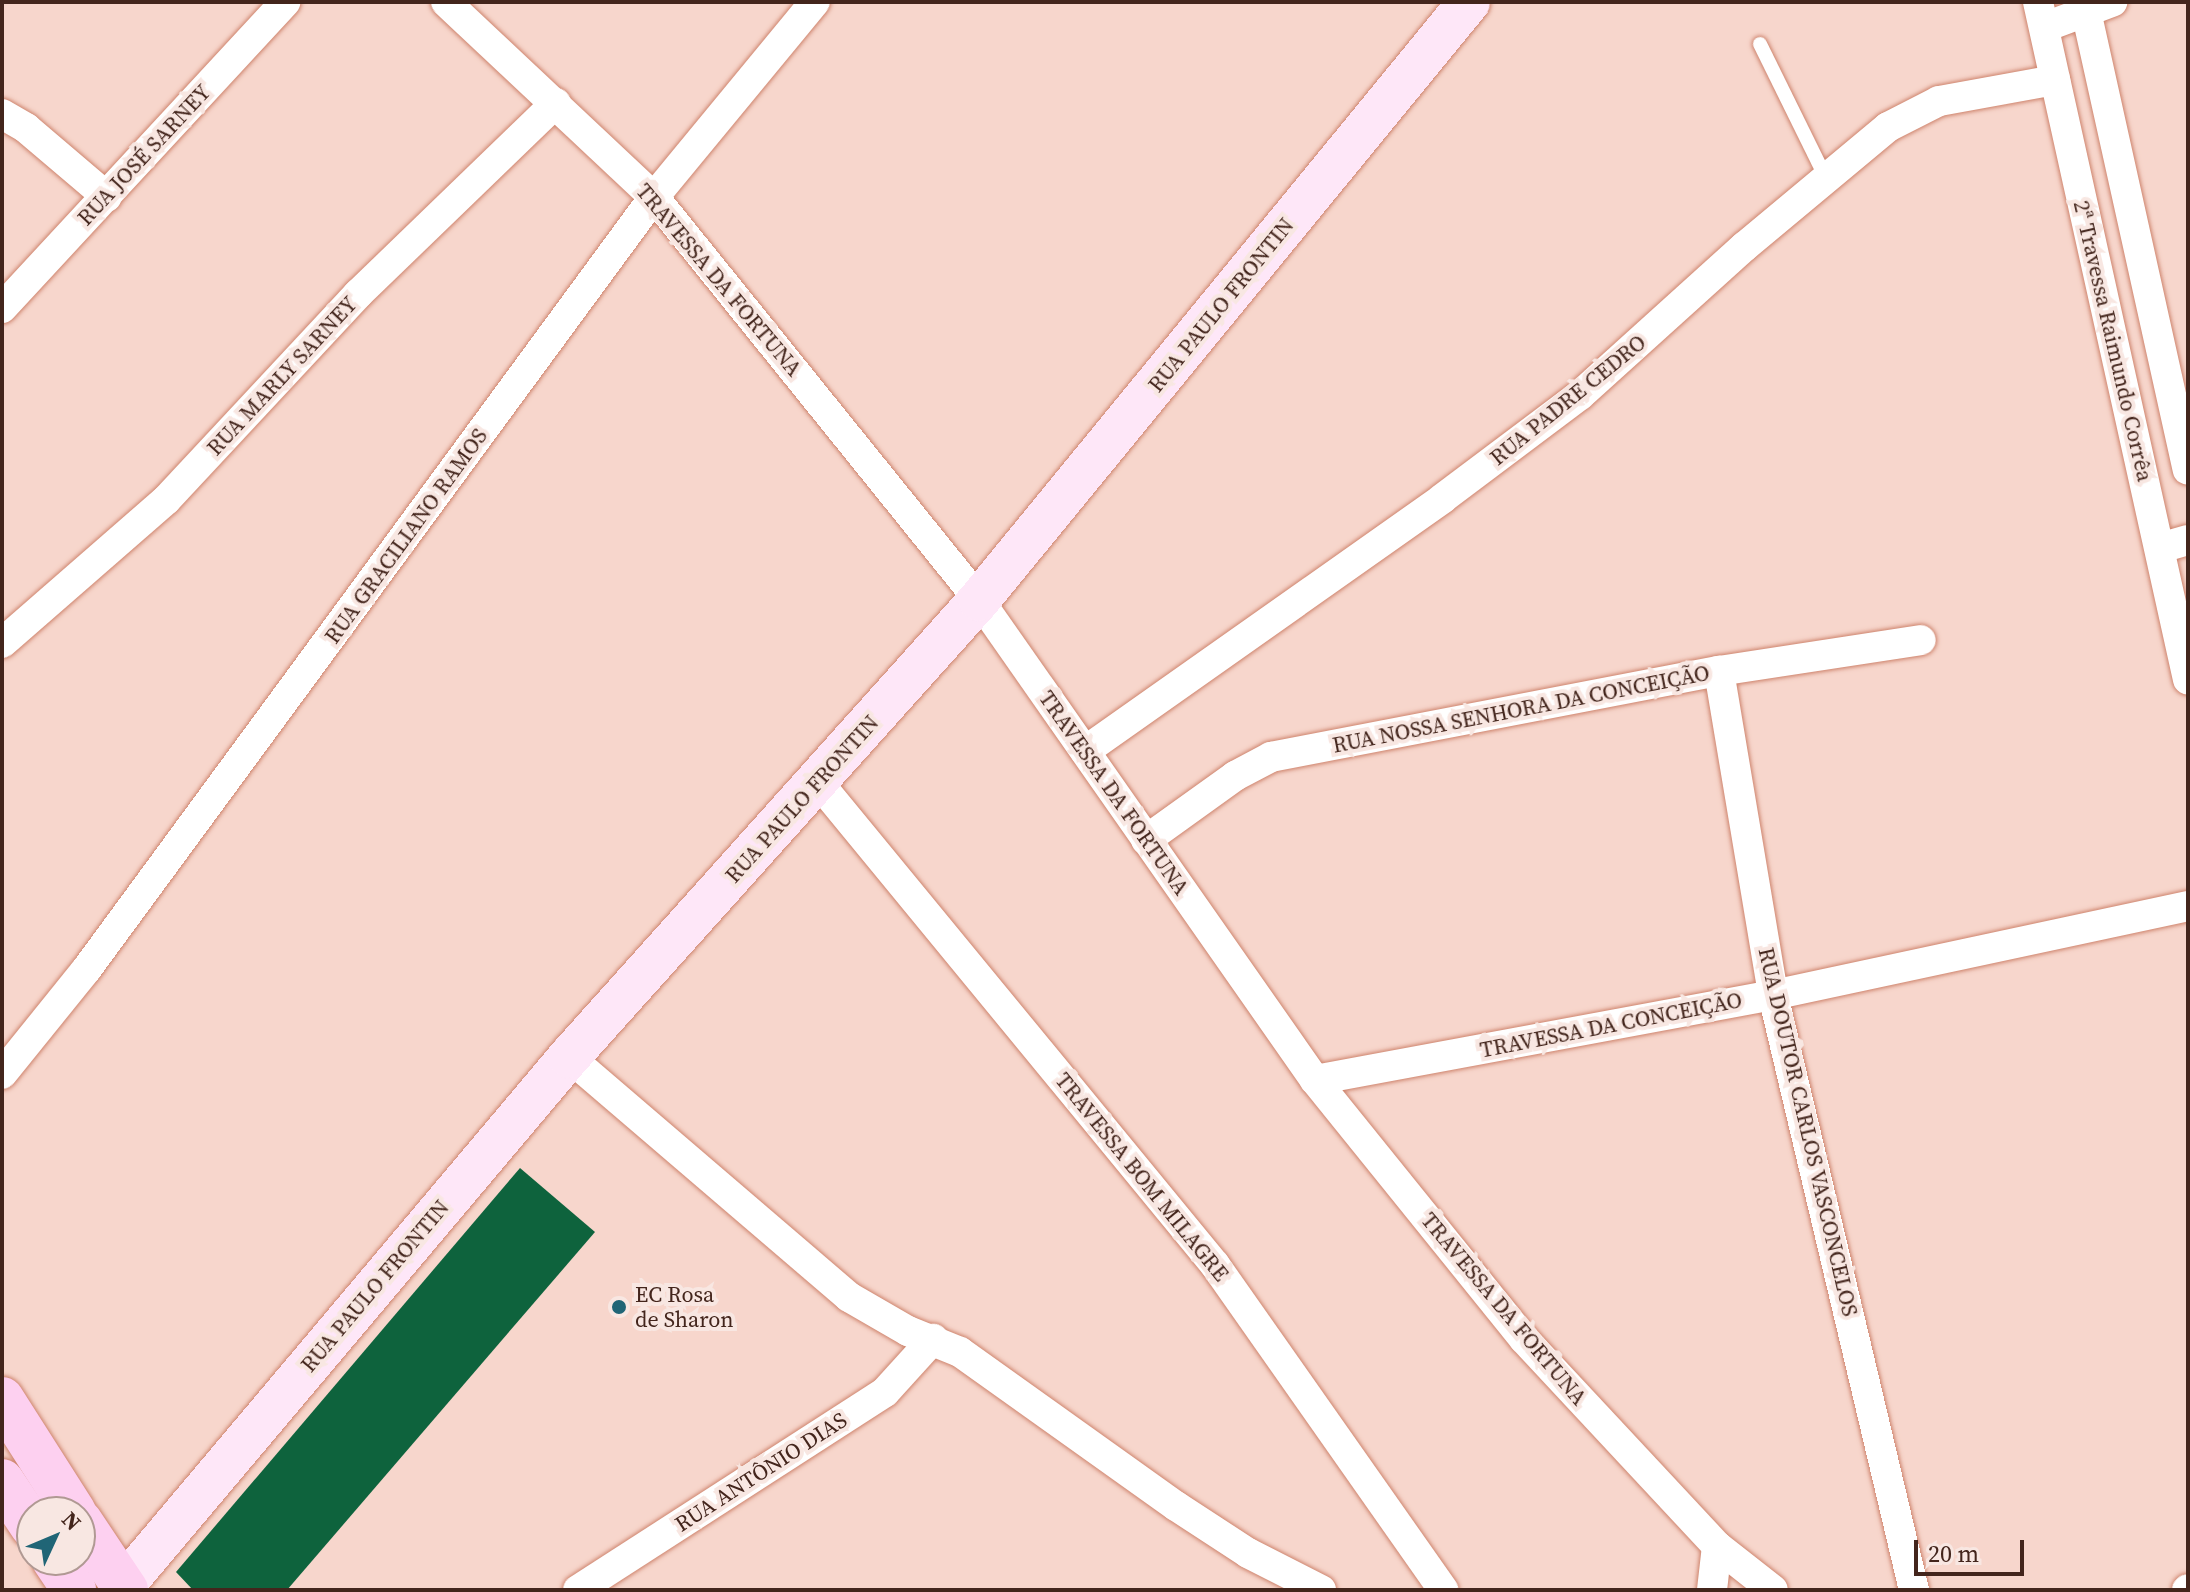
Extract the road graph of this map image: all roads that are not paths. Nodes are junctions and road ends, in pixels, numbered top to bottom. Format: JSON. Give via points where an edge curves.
{"nodes":[{"id":1,"x":285,"y":2,"type":"edge"},
{"id":2,"x":446,"y":2,"type":"edge"},
{"id":3,"x":815,"y":2,"type":"edge"},
{"id":4,"x":1469,"y":2,"type":"edge"},
{"id":5,"x":2094,"y":5,"type":"edge"},
{"id":6,"x":2042,"y":14,"type":"edge"},
{"id":7,"x":1760,"y":44,"type":"dead end"},
{"id":8,"x":2055,"y":80,"type":"junction"},
{"id":9,"x":556,"y":103,"type":"junction"},
{"id":10,"x":2,"y":114,"type":"edge"},
{"id":11,"x":1826,"y":178,"type":"junction"},
{"id":12,"x":107,"y":197,"type":"junction"},
{"id":13,"x":654,"y":197,"type":"junction"},
{"id":14,"x":2,"y":308,"type":"edge"},
{"id":15,"x":2188,"y":470,"type":"edge"},
{"id":16,"x":2174,"y":544,"type":"edge"},
{"id":17,"x":979,"y":600,"type":"junction"},
{"id":18,"x":1921,"y":640,"type":"dead end"},
{"id":19,"x":2,"y":643,"type":"edge"},
{"id":20,"x":1719,"y":671,"type":"junction"},
{"id":21,"x":2188,"y":680,"type":"edge"},
{"id":22,"x":1085,"y":751,"type":"junction"},
{"id":23,"x":818,"y":782,"type":"junction"},
{"id":24,"x":1146,"y":840,"type":"junction"},
{"id":25,"x":2188,"y":906,"type":"edge"},
{"id":26,"x":1773,"y":995,"type":"junction"},
{"id":27,"x":569,"y":1057,"type":"junction"},
{"id":28,"x":2,"y":1074,"type":"edge"},
{"id":29,"x":1315,"y":1080,"type":"junction"},
{"id":30,"x":933,"y":1339,"type":"junction"},
{"id":31,"x":2,"y":1399,"type":"edge"},
{"id":32,"x":2,"y":1481,"type":"edge"},
{"id":33,"x":64,"y":1496,"type":"edge"},
{"id":34,"x":16,"y":1502,"type":"edge"},
{"id":35,"x":96,"y":1545,"type":"edge"},
{"id":36,"x":1717,"y":1546,"type":"junction"},
{"id":37,"x":124,"y":1588,"type":"edge"},
{"id":38,"x":578,"y":1590,"type":"edge"},
{"id":39,"x":1321,"y":1590,"type":"edge"},
{"id":40,"x":1443,"y":1590,"type":"edge"},
{"id":41,"x":1712,"y":1590,"type":"edge"},
{"id":42,"x":1773,"y":1590,"type":"edge"},
{"id":43,"x":1914,"y":1590,"type":"edge"}],
"edges":[{"from":1,"to":12,"type":"street","name":"RUA JOSÉ SARNEY"},
{"from":2,"to":9,"type":"street","name":"TRAVESSA DA FORTUNA"},
{"from":3,"to":13,"type":"street","name":"RUA GRACILIANO RAMOS"},
{"from":4,"to":17,"type":"street","name":"RUA PAULO FRONTIN"},
{"from":5,"to":6,"type":"street"},
{"from":5,"to":15,"type":"street","name":"2ª Travessa Raimundo Corrêa"},
{"from":6,"to":8,"type":"street","name":"2ª Travessa Raimundo Corrêa"},
{"from":7,"to":11,"type":"lane"},
{"from":8,"to":11,"type":"street","name":"RUA PADRE CEDRO","via":[[1939,101],[1888,127]]},
{"from":8,"to":16,"type":"street","name":"2ª Travessa Raimundo Corrêa"},
{"from":9,"to":13,"type":"street","name":"TRAVESSA DA FORTUNA"},
{"from":9,"to":19,"type":"street","name":"RUA MARLY SARNEY","via":[[358,294],[166,500]]},
{"from":10,"to":12,"type":"street"},
{"from":11,"to":22,"type":"street","name":"RUA PADRE CEDRO","via":[[1580,395]]},
{"from":12,"to":14,"type":"street","name":"RUA JOSÉ SARNEY"},
{"from":13,"to":17,"type":"street","name":"TRAVESSA DA FORTUNA"},
{"from":13,"to":28,"type":"street","name":"RUA GRACILIANO RAMOS","via":[[104,945]]},
{"from":16,"to":21,"type":"street","name":"2ª Travessa Raimundo Corrêa"},
{"from":17,"to":22,"type":"street","name":"TRAVESSA DA FORTUNA"},
{"from":17,"to":23,"type":"street","name":"RUA PAULO FRONTIN"},
{"from":18,"to":20,"type":"street","name":"RUA NOSSA SENHORA DA CONCEIÇÃO"},
{"from":20,"to":24,"type":"street","name":"RUA NOSSA SENHORA DA CONCEIÇÃO","via":[[1271,757],[1235,776]]},
{"from":20,"to":26,"type":"street","name":"RUA DOUTOR CARLOS VASCONCELOS"},
{"from":22,"to":24,"type":"street","name":"TRAVESSA DA FORTUNA"},
{"from":23,"to":27,"type":"street","name":"RUA PAULO FRONTIN"},
{"from":23,"to":40,"type":"street","name":"TRAVESSA BOM MILAGRE","via":[[1215,1265]]},
{"from":24,"to":29,"type":"street","name":"TRAVESSA DA FORTUNA"},
{"from":25,"to":26,"type":"street","name":"TRAVESSA DA CONCEIÇÃO"},
{"from":26,"to":29,"type":"street","name":"TRAVESSA DA CONCEIÇÃO"},
{"from":26,"to":43,"type":"street","name":"RUA DOUTOR CARLOS VASCONCELOS"},
{"from":27,"to":30,"type":"street","via":[[849,1297],[908,1331]]},
{"from":27,"to":37,"type":"street","name":"RUA PAULO FRONTIN"},
{"from":29,"to":36,"type":"street","name":"TRAVESSA DA FORTUNA","via":[[1524,1339]]},
{"from":30,"to":38,"type":"street","name":"RUA ANTÔNIO DIAS","via":[[885,1392]]},
{"from":30,"to":39,"type":"street","via":[[960,1352],[1236,1546]]},
{"from":31,"to":33,"type":"main road"},
{"from":32,"to":34,"type":"main road"},
{"from":35,"to":37,"type":"main road"},
{"from":36,"to":41,"type":"street"},
{"from":36,"to":42,"type":"street","name":"TRAVESSA DA FORTUNA"}]}
